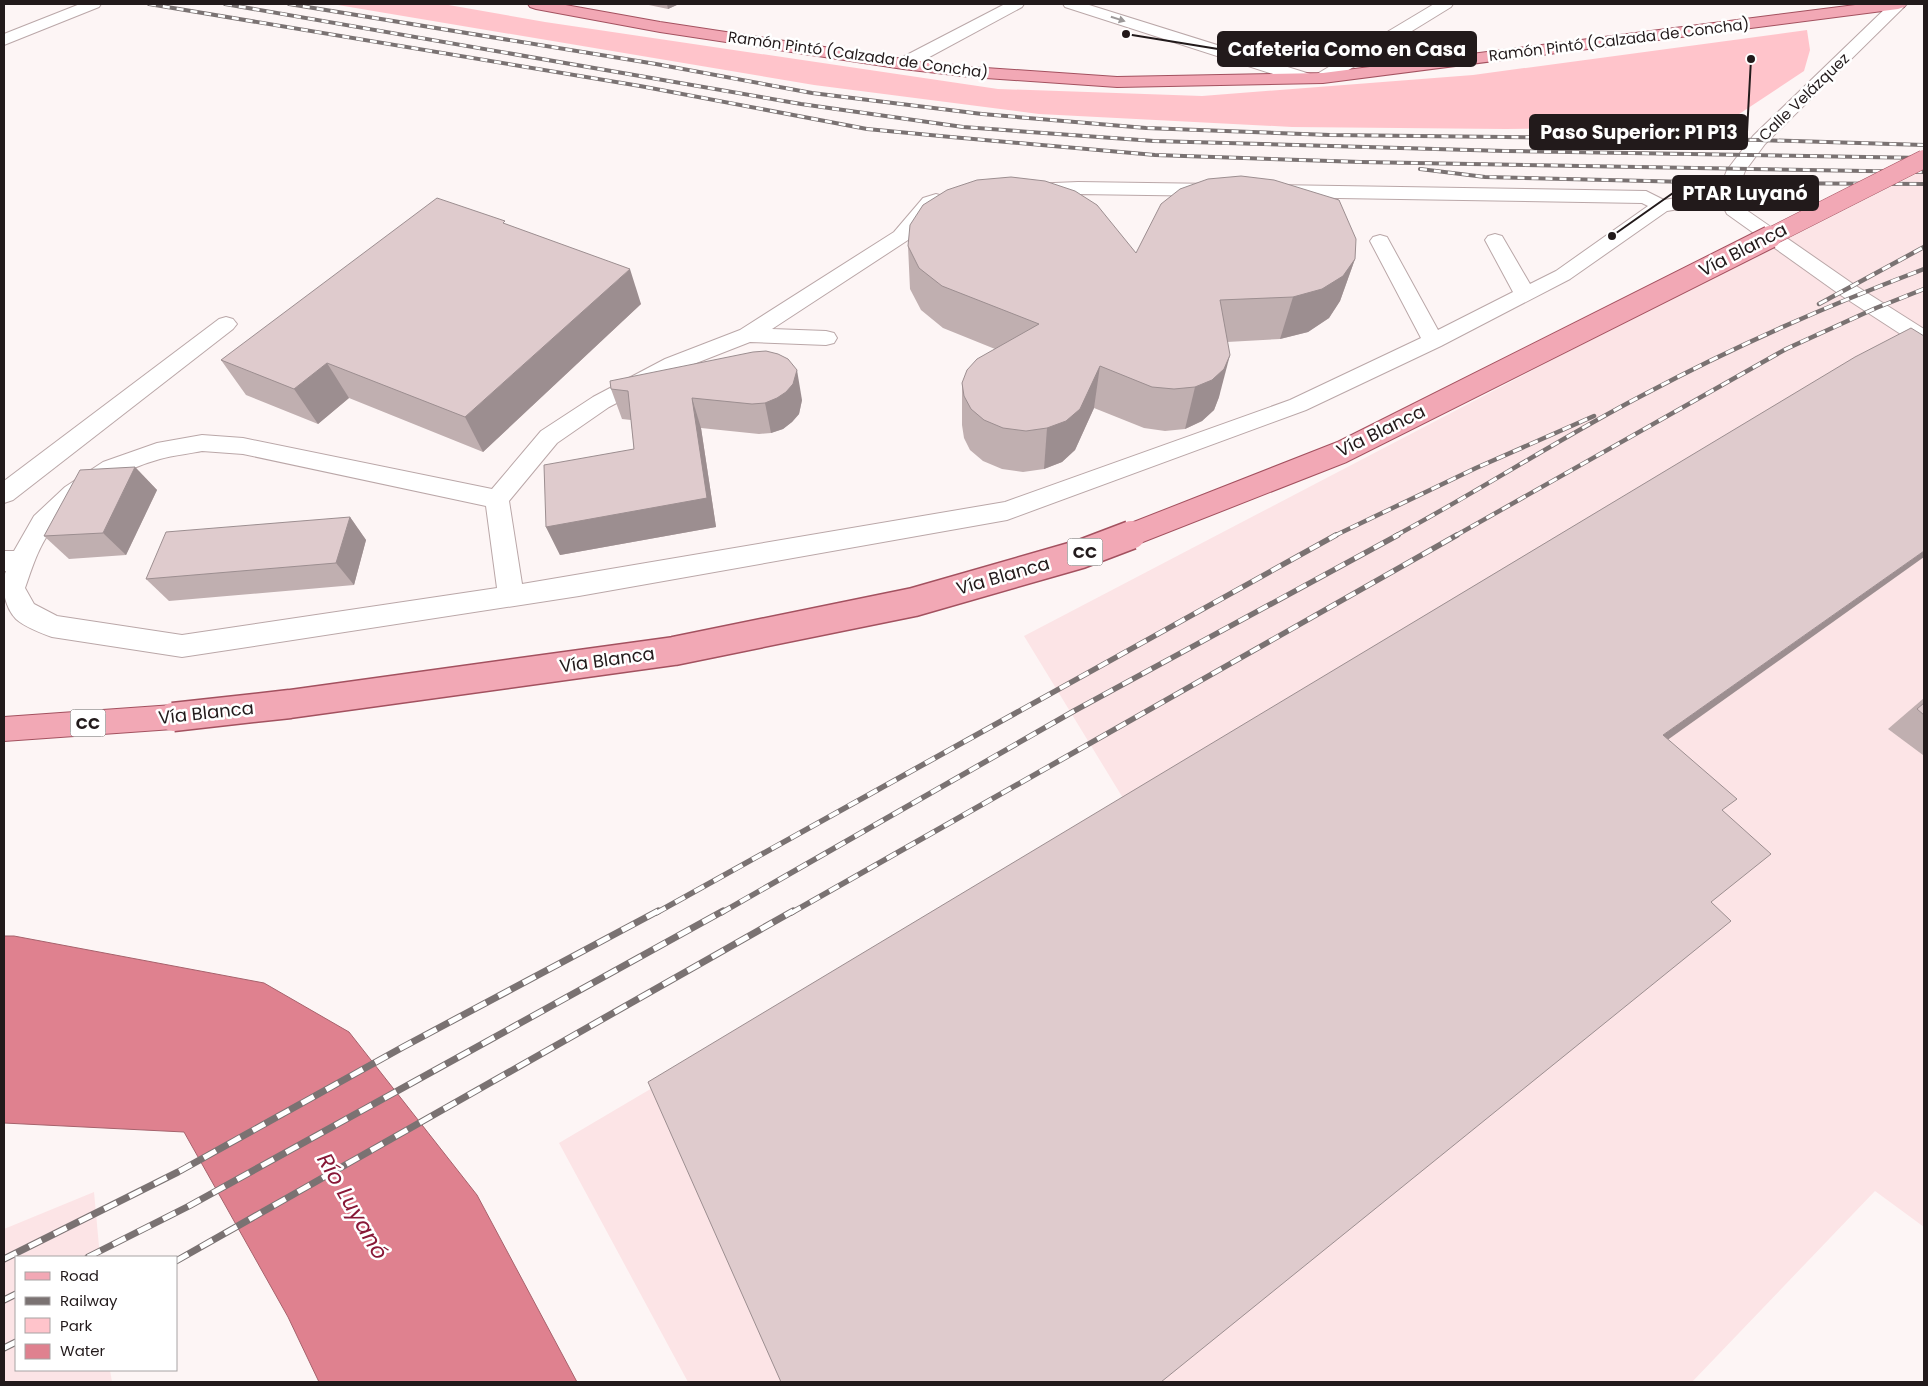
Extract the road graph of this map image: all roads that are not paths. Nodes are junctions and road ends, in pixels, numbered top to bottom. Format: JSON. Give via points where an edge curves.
{"nodes":[{"id":1,"x":93,"y":4,"type":"edge"},
{"id":2,"x":536,"y":4,"type":"edge"},
{"id":3,"x":1016,"y":4,"type":"edge"},
{"id":4,"x":1071,"y":4,"type":"edge"},
{"id":5,"x":1445,"y":4,"type":"edge"},
{"id":6,"x":1899,"y":4,"type":"edge"},
{"id":7,"x":556,"y":5,"type":"edge"},
{"id":8,"x":4,"y":40,"type":"edge"},
{"id":9,"x":903,"y":64,"type":"junction"},
{"id":10,"x":1304,"y":78,"type":"junction"},
{"id":11,"x":1323,"y":78,"type":"junction"},
{"id":12,"x":1924,"y":159,"type":"edge"},
{"id":13,"x":1013,"y":191,"type":"edge"},
{"id":14,"x":1727,"y":194,"type":"junction"},
{"id":15,"x":956,"y":195,"type":"edge"},
{"id":16,"x":1661,"y":206,"type":"junction"},
{"id":17,"x":1495,"y":240,"type":"dead end"},
{"id":18,"x":1380,"y":241,"type":"dead end"},
{"id":19,"x":1525,"y":294,"type":"junction"},
{"id":20,"x":226,"y":324,"type":"dead end"},
{"id":21,"x":748,"y":335,"type":"junction"},
{"id":22,"x":826,"y":338,"type":"dead end"},
{"id":23,"x":1924,"y":339,"type":"edge"},
{"id":24,"x":1434,"y":341,"type":"junction"},
{"id":25,"x":4,"y":494,"type":"edge"},
{"id":26,"x":496,"y":499,"type":"junction"},
{"id":27,"x":13,"y":561,"type":"edge"},
{"id":28,"x":511,"y":596,"type":"junction"},
{"id":29,"x":4,"y":729,"type":"edge"}],
"edges":[{"from":1,"to":8,"type":"street"},
{"from":2,"to":7,"type":"main road","name":"Ramón Pintó (Calzada de Concha)"},
{"from":3,"to":9,"type":"street"},
{"from":4,"to":10,"type":"street","one_way":true},
{"from":5,"to":11,"type":"street"},
{"from":6,"to":11,"type":"main road","name":"Ramón Pintó (Calzada de Concha)"},
{"from":6,"to":14,"type":"street","name":"Calle Velázquez","via":[[1759,140],[1736,170]]},
{"from":7,"to":9,"type":"main road","name":"Ramón Pintó (Calzada de Concha)","via":[[660,27]]},
{"from":9,"to":10,"type":"main road","name":"Ramón Pintó (Calzada de Concha)","via":[[1117,82]]},
{"from":10,"to":11,"type":"main road","name":"Ramón Pintó (Calzada de Concha)"},
{"from":12,"to":29,"type":"main road","name":"Vía Blanca","number":"CC","bridge":true,"via":[[1342,452],[1081,554],[914,602],[674,651],[290,704],[173,717]]},
{"from":13,"to":16,"type":"street","via":[[1078,188],[1646,197]]},
{"from":14,"to":16,"type":"street"},
{"from":14,"to":23,"type":"street","via":[[1734,210]]},
{"from":15,"to":21,"type":"street","via":[[930,202],[901,236]]},
{"from":16,"to":19,"type":"street","via":[[1564,275]]},
{"from":17,"to":19,"type":"street"},
{"from":18,"to":24,"type":"street"},
{"from":19,"to":24,"type":"street"},
{"from":20,"to":25,"type":"street"},
{"from":21,"to":22,"type":"street"},
{"from":21,"to":26,"type":"street","via":[[673,364],[601,402],[549,436]]},
{"from":24,"to":28,"type":"street","via":[[1298,405],[1007,511]]},
{"from":26,"to":27,"type":"street","via":[[243,446],[202,443],[157,450],[111,468],[74,493],[43,523]]},
{"from":26,"to":28,"type":"street"},
{"from":27,"to":28,"type":"street","via":[[12,588],[25,611],[52,626],[182,646]]}]}
